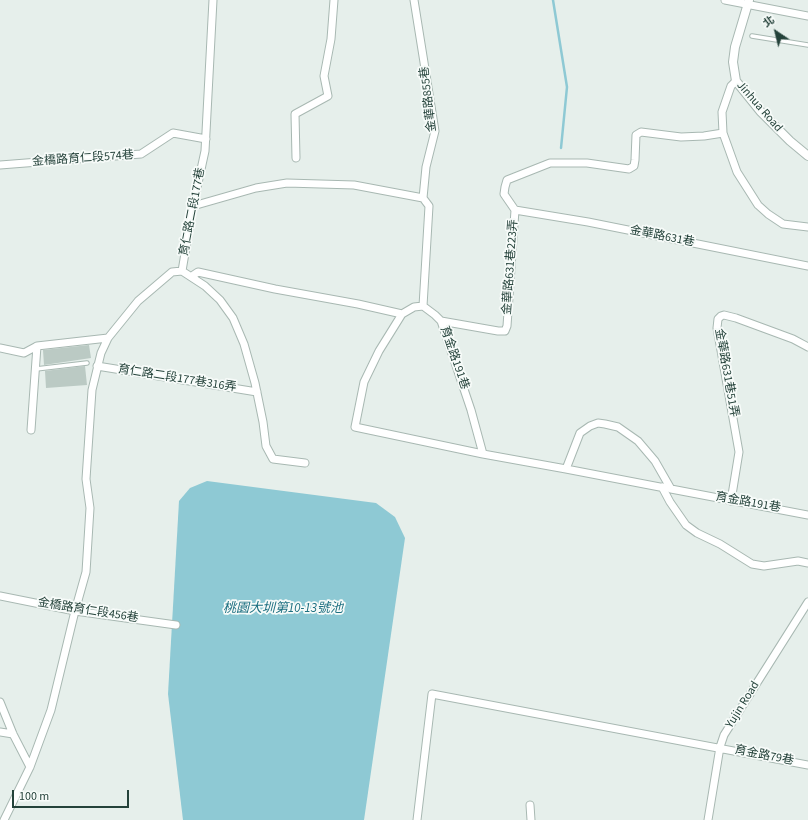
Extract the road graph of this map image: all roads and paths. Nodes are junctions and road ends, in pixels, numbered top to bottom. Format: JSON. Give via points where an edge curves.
{"nodes":[{"id":1,"x":213,"y":0,"type":"edge"},
{"id":2,"x":334,"y":0,"type":"edge"},
{"id":3,"x":414,"y":0,"type":"edge"},
{"id":4,"x":725,"y":0,"type":"edge"},
{"id":5,"x":748,"y":2,"type":"edge"},
{"id":6,"x":808,"y":16,"type":"edge"},
{"id":7,"x":752,"y":36,"type":"dead end"},
{"id":8,"x":808,"y":45,"type":"edge"},
{"id":9,"x":736,"y":81,"type":"junction"},
{"id":10,"x":723,"y":133,"type":"junction"},
{"id":11,"x":206,"y":139,"type":"junction"},
{"id":12,"x":808,"y":156,"type":"edge"},
{"id":13,"x":296,"y":158,"type":"dead end"},
{"id":14,"x":0,"y":165,"type":"edge"},
{"id":15,"x":423,"y":198,"type":"junction"},
{"id":16,"x":193,"y":206,"type":"junction"},
{"id":17,"x":515,"y":210,"type":"junction"},
{"id":18,"x":808,"y":227,"type":"edge"},
{"id":19,"x":808,"y":266,"type":"edge"},
{"id":20,"x":182,"y":271,"type":"junction"},
{"id":21,"x":192,"y":276,"type":"junction"},
{"id":22,"x":423,"y":306,"type":"junction"},
{"id":23,"x":402,"y":314,"type":"junction"},
{"id":24,"x":441,"y":321,"type":"junction"},
{"id":25,"x":108,"y":338,"type":"junction"},
{"id":26,"x":37,"y":346,"type":"junction"},
{"id":27,"x":808,"y":347,"type":"edge"},
{"id":28,"x":0,"y":348,"type":"edge"},
{"id":29,"x":87,"y":363,"type":"dead end"},
{"id":30,"x":97,"y":366,"type":"junction"},
{"id":31,"x":35,"y":370,"type":"junction"},
{"id":32,"x":257,"y":392,"type":"junction"},
{"id":33,"x":31,"y":430,"type":"dead end"},
{"id":34,"x":483,"y":454,"type":"junction"},
{"id":35,"x":305,"y":463,"type":"dead end"},
{"id":36,"x":566,"y":469,"type":"junction"},
{"id":37,"x":662,"y":487,"type":"junction"},
{"id":38,"x":671,"y":489,"type":"junction"},
{"id":39,"x":731,"y":501,"type":"junction"},
{"id":40,"x":808,"y":515,"type":"edge"},
{"id":41,"x":808,"y":563,"type":"edge"},
{"id":42,"x":0,"y":596,"type":"edge"},
{"id":43,"x":808,"y":602,"type":"edge"},
{"id":44,"x":75,"y":611,"type":"junction"},
{"id":45,"x":176,"y":625,"type":"dead end"},
{"id":46,"x":0,"y":702,"type":"edge"},
{"id":47,"x":0,"y":732,"type":"edge"},
{"id":48,"x":13,"y":734,"type":"junction"},
{"id":49,"x":720,"y":747,"type":"junction"},
{"id":50,"x":808,"y":765,"type":"edge"},
{"id":51,"x":30,"y":766,"type":"junction"},
{"id":52,"x":530,"y":805,"type":"dead end"},
{"id":53,"x":4,"y":820,"type":"edge"},
{"id":54,"x":417,"y":820,"type":"edge"},
{"id":55,"x":531,"y":820,"type":"edge"},
{"id":56,"x":708,"y":820,"type":"edge"}],
"edges":[{"from":1,"to":11,"type":"street","name":"育仁路二段177巷"},
{"from":2,"to":13,"type":"street","via":[[331,39],[324,76],[328,96],[295,114]]},
{"from":3,"to":15,"type":"street","name":"金華路855巷","via":[[435,131],[426,167]]},
{"from":4,"to":5,"type":"street"},
{"from":5,"to":6,"type":"street"},
{"from":5,"to":9,"type":"street","name":"Jinhua Road","via":[[735,47],[733,62]]},
{"from":7,"to":8,"type":"lane"},
{"from":9,"to":10,"type":"street","via":[[731,86],[722,112]]},
{"from":9,"to":12,"type":"street","name":"Jinhua Road","via":[[762,112]]},
{"from":10,"to":17,"type":"street","via":[[681,137],[641,132],[636,135],[634,166],[629,169],[587,163],[550,163],[507,180],[504,194]]},
{"from":10,"to":18,"type":"street","via":[[737,172],[758,205],[783,224]]},
{"from":11,"to":14,"type":"street","name":"金橋路育仁段574巷","via":[[173,133],[141,154]]},
{"from":11,"to":16,"type":"street","name":"育仁路二段177巷"},
{"from":15,"to":16,"type":"street","via":[[354,185],[287,183],[256,188]]},
{"from":15,"to":22,"type":"street","via":[[430,206]]},
{"from":16,"to":20,"type":"street","name":"育仁路二段177巷"},
{"from":17,"to":19,"type":"street","name":"金華路631巷"},
{"from":17,"to":24,"type":"street","name":"金華路631巷223弄","via":[[505,331]]},
{"from":20,"to":21,"type":"street","name":"育仁路二段177巷"},
{"from":20,"to":25,"type":"street","via":[[172,272],[138,301]]},
{"from":21,"to":23,"type":"street","via":[[198,272]]},
{"from":21,"to":32,"type":"street","name":"育仁路二段177巷","via":[[220,300],[233,318],[244,344]]},
{"from":22,"to":23,"type":"street","via":[[414,307]]},
{"from":22,"to":24,"type":"street","name":"育金路191巷"},
{"from":23,"to":34,"type":"street","via":[[379,351],[364,382],[355,427]]},
{"from":24,"to":34,"type":"street","name":"育金路191巷"},
{"from":25,"to":26,"type":"street"},
{"from":25,"to":30,"type":"street"},
{"from":26,"to":28,"type":"street","via":[[24,353]]},
{"from":26,"to":31,"type":"street"},
{"from":27,"to":39,"type":"street","name":"金華路631巷51弄","via":[[736,318],[724,315],[718,318],[716,328],[739,452]]},
{"from":29,"to":31,"type":"lane"},
{"from":30,"to":32,"type":"street","name":"育仁路二段177巷316弄"},
{"from":30,"to":44,"type":"street","via":[[92,390],[86,479],[90,508],[86,572]]},
{"from":31,"to":33,"type":"street"},
{"from":32,"to":35,"type":"street","name":"育仁路二段177巷","via":[[266,446],[272,459]]},
{"from":34,"to":36,"type":"street"},
{"from":36,"to":37,"type":"street","name":"育金路191巷"},
{"from":36,"to":38,"type":"street","via":[[580,433],[594,424],[605,424],[618,427],[638,441],[655,461]]},
{"from":37,"to":38,"type":"street","name":"育金路191巷"},
{"from":37,"to":41,"type":"street","via":[[686,525],[752,564],[764,566],[798,561]]},
{"from":38,"to":39,"type":"street","name":"育金路191巷"},
{"from":39,"to":40,"type":"street","name":"育金路191巷"},
{"from":42,"to":44,"type":"street","name":"金橋路育仁段456巷"},
{"from":43,"to":49,"type":"street","name":"Yujin Road","via":[[724,736]]},
{"from":44,"to":45,"type":"street","name":"金橋路育仁段456巷"},
{"from":44,"to":51,"type":"street","via":[[51,710]]},
{"from":46,"to":48,"type":"street"},
{"from":47,"to":48,"type":"street"},
{"from":48,"to":51,"type":"street"},
{"from":49,"to":50,"type":"street","name":"育金路79巷"},
{"from":49,"to":54,"type":"street","name":"育金路79巷","via":[[432,694]]},
{"from":49,"to":56,"type":"street","name":"Yujin Road"},
{"from":51,"to":53,"type":"street"},
{"from":52,"to":55,"type":"street"}]}
